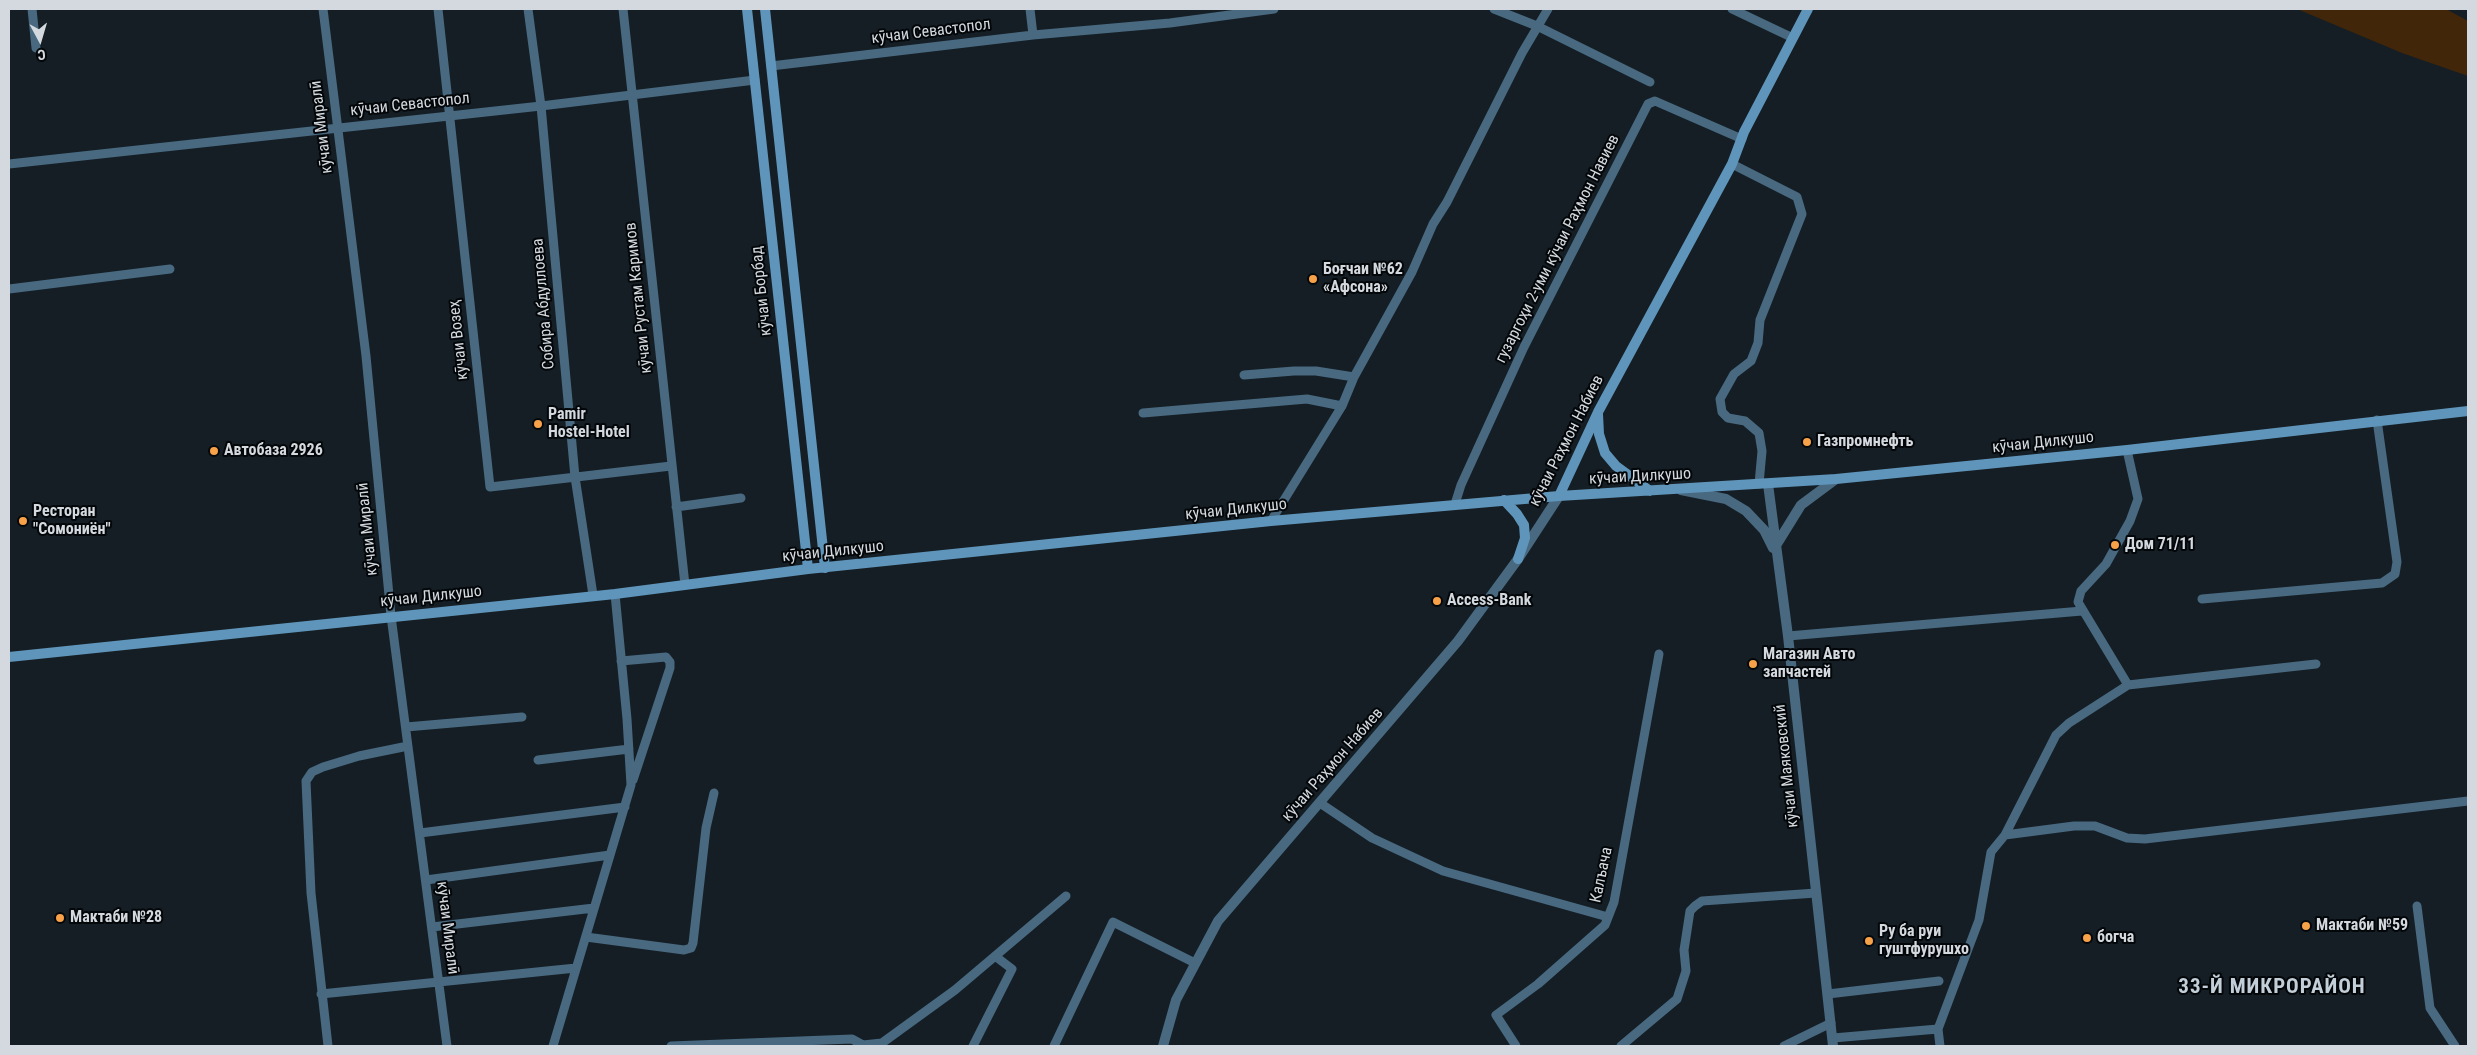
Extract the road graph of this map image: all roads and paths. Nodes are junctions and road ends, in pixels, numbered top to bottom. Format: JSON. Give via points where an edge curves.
{"nodes":[{"id":1,"x":32,"y":9,"type":"edge"},
{"id":2,"x":323,"y":9,"type":"edge"},
{"id":3,"x":438,"y":9,"type":"edge"},
{"id":4,"x":528,"y":9,"type":"edge"},
{"id":5,"x":623,"y":9,"type":"edge"},
{"id":6,"x":748,"y":9,"type":"edge"},
{"id":7,"x":765,"y":9,"type":"edge"},
{"id":8,"x":1030,"y":9,"type":"edge"},
{"id":9,"x":1274,"y":9,"type":"edge"},
{"id":10,"x":1494,"y":9,"type":"edge"},
{"id":11,"x":1548,"y":9,"type":"edge"},
{"id":12,"x":1732,"y":9,"type":"edge"},
{"id":13,"x":1808,"y":9,"type":"edge"},
{"id":14,"x":1538,"y":26,"type":"junction"},
{"id":15,"x":1033,"y":35,"type":"junction"},
{"id":16,"x":1793,"y":38,"type":"junction"},
{"id":17,"x":36,"y":48,"type":"dead end"},
{"id":18,"x":771,"y":66,"type":"junction"},
{"id":19,"x":754,"y":80,"type":"junction"},
{"id":20,"x":1650,"y":82,"type":"dead end"},
{"id":21,"x":633,"y":95,"type":"junction"},
{"id":22,"x":541,"y":106,"type":"junction"},
{"id":23,"x":450,"y":116,"type":"junction"},
{"id":24,"x":337,"y":127,"type":"junction"},
{"id":25,"x":1742,"y":138,"type":"junction"},
{"id":26,"x":9,"y":164,"type":"edge"},
{"id":27,"x":1732,"y":164,"type":"junction"},
{"id":28,"x":170,"y":269,"type":"dead end"},
{"id":29,"x":9,"y":289,"type":"edge"},
{"id":30,"x":1244,"y":375,"type":"dead end"},
{"id":31,"x":1354,"y":377,"type":"junction"},
{"id":32,"x":1342,"y":406,"type":"junction"},
{"id":33,"x":2468,"y":411,"type":"edge"},
{"id":34,"x":1598,"y":412,"type":"junction"},
{"id":35,"x":1143,"y":413,"type":"dead end"},
{"id":36,"x":2377,"y":420,"type":"junction"},
{"id":37,"x":2127,"y":450,"type":"junction"},
{"id":38,"x":671,"y":466,"type":"junction"},
{"id":39,"x":575,"y":477,"type":"junction"},
{"id":40,"x":1836,"y":479,"type":"junction"},
{"id":41,"x":1763,"y":484,"type":"junction"},
{"id":42,"x":1680,"y":490,"type":"junction"},
{"id":43,"x":1650,"y":491,"type":"junction"},
{"id":44,"x":1559,"y":496,"type":"junction"},
{"id":45,"x":742,"y":498,"type":"dead end"},
{"id":46,"x":1504,"y":500,"type":"junction"},
{"id":47,"x":1455,"y":504,"type":"junction"},
{"id":48,"x":676,"y":507,"type":"junction"},
{"id":49,"x":1271,"y":520,"type":"junction"},
{"id":50,"x":1775,"y":551,"type":"junction"},
{"id":51,"x":1518,"y":560,"type":"junction"},
{"id":52,"x":826,"y":568,"type":"junction"},
{"id":53,"x":808,"y":569,"type":"junction"},
{"id":54,"x":685,"y":585,"type":"junction"},
{"id":55,"x":615,"y":594,"type":"junction"},
{"id":56,"x":593,"y":595,"type":"junction"},
{"id":57,"x":2202,"y":599,"type":"dead end"},
{"id":58,"x":2082,"y":611,"type":"junction"},
{"id":59,"x":392,"y":616,"type":"junction"},
{"id":60,"x":1788,"y":636,"type":"junction"},
{"id":61,"x":1658,"y":654,"type":"dead end"},
{"id":62,"x":9,"y":656,"type":"edge"},
{"id":63,"x":622,"y":661,"type":"junction"},
{"id":64,"x":2316,"y":664,"type":"dead end"},
{"id":65,"x":2128,"y":684,"type":"junction"},
{"id":66,"x":522,"y":717,"type":"dead end"},
{"id":67,"x":406,"y":727,"type":"junction"},
{"id":68,"x":408,"y":746,"type":"junction"},
{"id":69,"x":629,"y":749,"type":"junction"},
{"id":70,"x":538,"y":760,"type":"dead end"},
{"id":71,"x":631,"y":785,"type":"junction"},
{"id":72,"x":714,"y":792,"type":"dead end"},
{"id":73,"x":2468,"y":801,"type":"edge"},
{"id":74,"x":1320,"y":803,"type":"junction"},
{"id":75,"x":625,"y":806,"type":"junction"},
{"id":76,"x":420,"y":833,"type":"junction"},
{"id":77,"x":2005,"y":835,"type":"junction"},
{"id":78,"x":610,"y":856,"type":"junction"},
{"id":79,"x":426,"y":880,"type":"junction"},
{"id":80,"x":1816,"y":893,"type":"junction"},
{"id":81,"x":1066,"y":896,"type":"dead end"},
{"id":82,"x":2417,"y":906,"type":"dead end"},
{"id":83,"x":594,"y":908,"type":"junction"},
{"id":84,"x":1608,"y":917,"type":"junction"},
{"id":85,"x":432,"y":926,"type":"junction"},
{"id":86,"x":586,"y":938,"type":"junction"},
{"id":87,"x":995,"y":956,"type":"junction"},
{"id":88,"x":1195,"y":964,"type":"junction"},
{"id":89,"x":576,"y":968,"type":"junction"},
{"id":90,"x":1939,"y":981,"type":"dead end"},
{"id":91,"x":439,"y":983,"type":"junction"},
{"id":92,"x":321,"y":994,"type":"junction"},
{"id":93,"x":1828,"y":994,"type":"junction"},
{"id":94,"x":1831,"y":1023,"type":"junction"},
{"id":95,"x":1938,"y":1029,"type":"junction"},
{"id":96,"x":1833,"y":1042,"type":"edge"},
{"id":97,"x":835,"y":1043,"type":"edge"},
{"id":98,"x":747,"y":1044,"type":"edge"},
{"id":99,"x":328,"y":1046,"type":"edge"},
{"id":100,"x":447,"y":1046,"type":"edge"},
{"id":101,"x":554,"y":1046,"type":"edge"},
{"id":102,"x":671,"y":1046,"type":"edge"},
{"id":103,"x":973,"y":1046,"type":"edge"},
{"id":104,"x":1054,"y":1046,"type":"edge"},
{"id":105,"x":1163,"y":1046,"type":"edge"},
{"id":106,"x":1516,"y":1046,"type":"edge"},
{"id":107,"x":1621,"y":1046,"type":"edge"},
{"id":108,"x":1784,"y":1046,"type":"edge"},
{"id":109,"x":1940,"y":1046,"type":"edge"},
{"id":110,"x":2455,"y":1046,"type":"edge"}],
"edges":[{"from":1,"to":17,"type":"street"},
{"from":2,"to":24,"type":"street","name":"кӯчаи Миралӣ"},
{"from":3,"to":23,"type":"street","name":"кӯчаи Возеҳ"},
{"from":4,"to":22,"type":"street","name":"Собира Абдуллоева"},
{"from":5,"to":21,"type":"street","name":"кӯчаи Рустам Каримов"},
{"from":6,"to":19,"type":"main road","name":"кӯчаи Борбад"},
{"from":7,"to":18,"type":"main road"},
{"from":8,"to":15,"type":"street"},
{"from":9,"to":15,"type":"street","name":"кӯчаи Севастопол"},
{"from":10,"to":14,"type":"street"},
{"from":11,"to":14,"type":"street"},
{"from":12,"to":16,"type":"street"},
{"from":13,"to":16,"type":"main road","name":"кӯчаи Раҳмон Набиев"},
{"from":14,"to":20,"type":"street"},
{"from":14,"to":31,"type":"street","via":[[1448,202],[1433,224],[1412,272]]},
{"from":15,"to":18,"type":"street","name":"кӯчаи Севастопол"},
{"from":16,"to":25,"type":"main road","name":"кӯчаи Раҳмон Набиев"},
{"from":18,"to":52,"type":"main road"},
{"from":19,"to":21,"type":"street","name":"кӯчаи Севастопол"},
{"from":19,"to":53,"type":"main road","name":"кӯчаи Борбад"},
{"from":21,"to":22,"type":"street","name":"кӯчаи Севастопол"},
{"from":21,"to":38,"type":"street","name":"кӯчаи Рустам Каримов"},
{"from":22,"to":23,"type":"street","name":"кӯчаи Севастопол"},
{"from":22,"to":39,"type":"street","name":"Собира Абдуллоева"},
{"from":23,"to":24,"type":"street","name":"кӯчаи Севастопол"},
{"from":23,"to":39,"type":"street","name":"кӯчаи Возеҳ","via":[[490,487]]},
{"from":24,"to":26,"type":"street","name":"кӯчаи Севастопол"},
{"from":24,"to":59,"type":"street","name":"кӯчаи Миралӣ","via":[[366,356]]},
{"from":25,"to":27,"type":"main road","name":"кӯчаи Раҳмон Набиев"},
{"from":25,"to":47,"type":"street","name":"гузаргоҳи 2-уми кӯчаи Раҳмон Навиев","via":[[1655,101],[1648,104],[1524,347]]},
{"from":27,"to":34,"type":"main road","name":"кӯчаи Раҳмон Набиев"},
{"from":27,"to":41,"type":"street","via":[[1797,197],[1802,214],[1760,320],[1758,343],[1750,361],[1734,374],[1720,399],[1722,412],[1728,418],[1745,421],[1759,433]]},
{"from":28,"to":29,"type":"street"},
{"from":30,"to":31,"type":"street","via":[[1302,371]]},
{"from":31,"to":32,"type":"street"},
{"from":32,"to":35,"type":"street","via":[[1307,399]]},
{"from":32,"to":49,"type":"street"},
{"from":33,"to":36,"type":"main road","name":"кӯчаи Дилкушо"},
{"from":34,"to":43,"type":"main road","via":[[1599,434],[1605,453],[1616,466]]},
{"from":34,"to":44,"type":"main road","name":"кӯчаи Раҳмон Набиев"},
{"from":36,"to":37,"type":"main road","name":"кӯчаи Дилкушо"},
{"from":36,"to":57,"type":"street","via":[[2397,562],[2395,574],[2382,583]]},
{"from":37,"to":40,"type":"main road","name":"кӯчаи Дилкушо"},
{"from":37,"to":58,"type":"street","via":[[2138,499],[2130,521],[2106,564],[2081,591],[2078,602]]},
{"from":38,"to":39,"type":"street","name":"кӯчаи Возеҳ"},
{"from":38,"to":48,"type":"street","name":"кӯчаи Рустам Каримов"},
{"from":39,"to":56,"type":"street","name":"Собира Абдуллоева"},
{"from":40,"to":41,"type":"main road","name":"кӯчаи Дилкушо"},
{"from":40,"to":50,"type":"street","via":[[1801,504]]},
{"from":41,"to":42,"type":"main road","name":"кӯчаи Дилкушо"},
{"from":41,"to":50,"type":"street","name":"кӯчаи Маяковский"},
{"from":42,"to":43,"type":"main road","name":"кӯчаи Дилкушо"},
{"from":42,"to":50,"type":"street","via":[[1726,499],[1746,511],[1764,530]]},
{"from":43,"to":44,"type":"main road","name":"кӯчаи Дилкушо"},
{"from":44,"to":46,"type":"main road","name":"кӯчаи Дилкушо"},
{"from":44,"to":51,"type":"street","name":"кӯчаи Раҳмон Набиев"},
{"from":45,"to":48,"type":"street"},
{"from":46,"to":47,"type":"main road","name":"кӯчаи Дилкушо"},
{"from":46,"to":51,"type":"main road","via":[[1524,525],[1525,538]]},
{"from":47,"to":49,"type":"main road","name":"кӯчаи Дилкушо"},
{"from":48,"to":54,"type":"street","name":"кӯчаи Рустам Каримов"},
{"from":49,"to":52,"type":"main road","name":"кӯчаи Дилкушо"},
{"from":50,"to":60,"type":"street","name":"кӯчаи Маяковский"},
{"from":51,"to":74,"type":"street","name":"кӯчаи Раҳмон Набиев","via":[[1440,664]]},
{"from":52,"to":53,"type":"main road","name":"кӯчаи Дилкушо"},
{"from":53,"to":54,"type":"main road","name":"кӯчаи Дилкушо"},
{"from":54,"to":55,"type":"main road","name":"кӯчаи Дилкушо"},
{"from":55,"to":56,"type":"main road","name":"кӯчаи Дилкушо"},
{"from":55,"to":63,"type":"street"},
{"from":56,"to":59,"type":"main road","name":"кӯчаи Дилкушо"},
{"from":58,"to":60,"type":"street"},
{"from":58,"to":65,"type":"street"},
{"from":59,"to":62,"type":"main road","name":"кӯчаи Дилкушо"},
{"from":59,"to":67,"type":"street","name":"кӯчаи Миралӣ"},
{"from":60,"to":80,"type":"street","name":"кӯчаи Маяковский"},
{"from":61,"to":84,"type":"street","name":"Калъача","via":[[1614,902]]},
{"from":63,"to":69,"type":"street"},
{"from":63,"to":71,"type":"street","via":[[666,657],[670,662]]},
{"from":64,"to":65,"type":"street"},
{"from":65,"to":77,"type":"street","via":[[2056,735]]},
{"from":66,"to":67,"type":"street"},
{"from":67,"to":68,"type":"street","name":"кӯчаи Миралӣ"},
{"from":68,"to":76,"type":"street","name":"кӯчаи Миралӣ"},
{"from":68,"to":92,"type":"street","via":[[323,767],[312,772],[306,781],[310,893]]},
{"from":69,"to":70,"type":"street"},
{"from":69,"to":71,"type":"street"},
{"from":71,"to":75,"type":"street"},
{"from":72,"to":86,"type":"street","via":[[706,828],[691,948],[684,950]]},
{"from":73,"to":77,"type":"street","via":[[2145,839],[2127,838],[2095,826]]},
{"from":74,"to":84,"type":"street","via":[[1372,838],[1443,871]]},
{"from":74,"to":88,"type":"street","name":"кӯчаи Раҳмон Набиев","via":[[1218,922]]},
{"from":75,"to":76,"type":"street"},
{"from":75,"to":78,"type":"street"},
{"from":76,"to":79,"type":"street","name":"кӯчаи Миралӣ"},
{"from":77,"to":95,"type":"street","via":[[1991,852],[1979,920]]},
{"from":78,"to":79,"type":"street"},
{"from":78,"to":83,"type":"street"},
{"from":79,"to":85,"type":"street","name":"кӯчаи Миралӣ"},
{"from":80,"to":93,"type":"street","name":"кӯчаи Маяковский"},
{"from":80,"to":107,"type":"street","via":[[1702,902],[1695,906],[1690,911],[1684,950],[1686,971],[1677,999]]},
{"from":81,"to":87,"type":"street"},
{"from":82,"to":110,"type":"street","via":[[2430,1008]]},
{"from":83,"to":85,"type":"street"},
{"from":83,"to":86,"type":"street"},
{"from":84,"to":106,"type":"street","name":"Калъача","via":[[1605,925],[1578,951],[1496,1015]]},
{"from":85,"to":91,"type":"street","name":"кӯчаи Миралӣ"},
{"from":86,"to":89,"type":"street"},
{"from":87,"to":97,"type":"street","via":[[955,990],[882,1043],[863,1045],[852,1039]]},
{"from":87,"to":103,"type":"street","via":[[1012,969]]},
{"from":88,"to":104,"type":"street","via":[[1114,922]]},
{"from":88,"to":105,"type":"street","name":"кӯчаи Раҳмон Набиев","via":[[1176,1000]]},
{"from":89,"to":91,"type":"street"},
{"from":89,"to":101,"type":"street"},
{"from":90,"to":93,"type":"street"},
{"from":91,"to":92,"type":"street"},
{"from":91,"to":100,"type":"street","name":"кӯчаи Миралӣ"},
{"from":92,"to":99,"type":"street"},
{"from":93,"to":94,"type":"street","name":"кӯчаи Маяковский"},
{"from":94,"to":96,"type":"street","name":"кӯчаи Маяковский"},
{"from":94,"to":108,"type":"street"},
{"from":95,"to":96,"type":"street"},
{"from":95,"to":109,"type":"street"},
{"from":97,"to":98,"type":"street"},
{"from":98,"to":102,"type":"street"}]}
